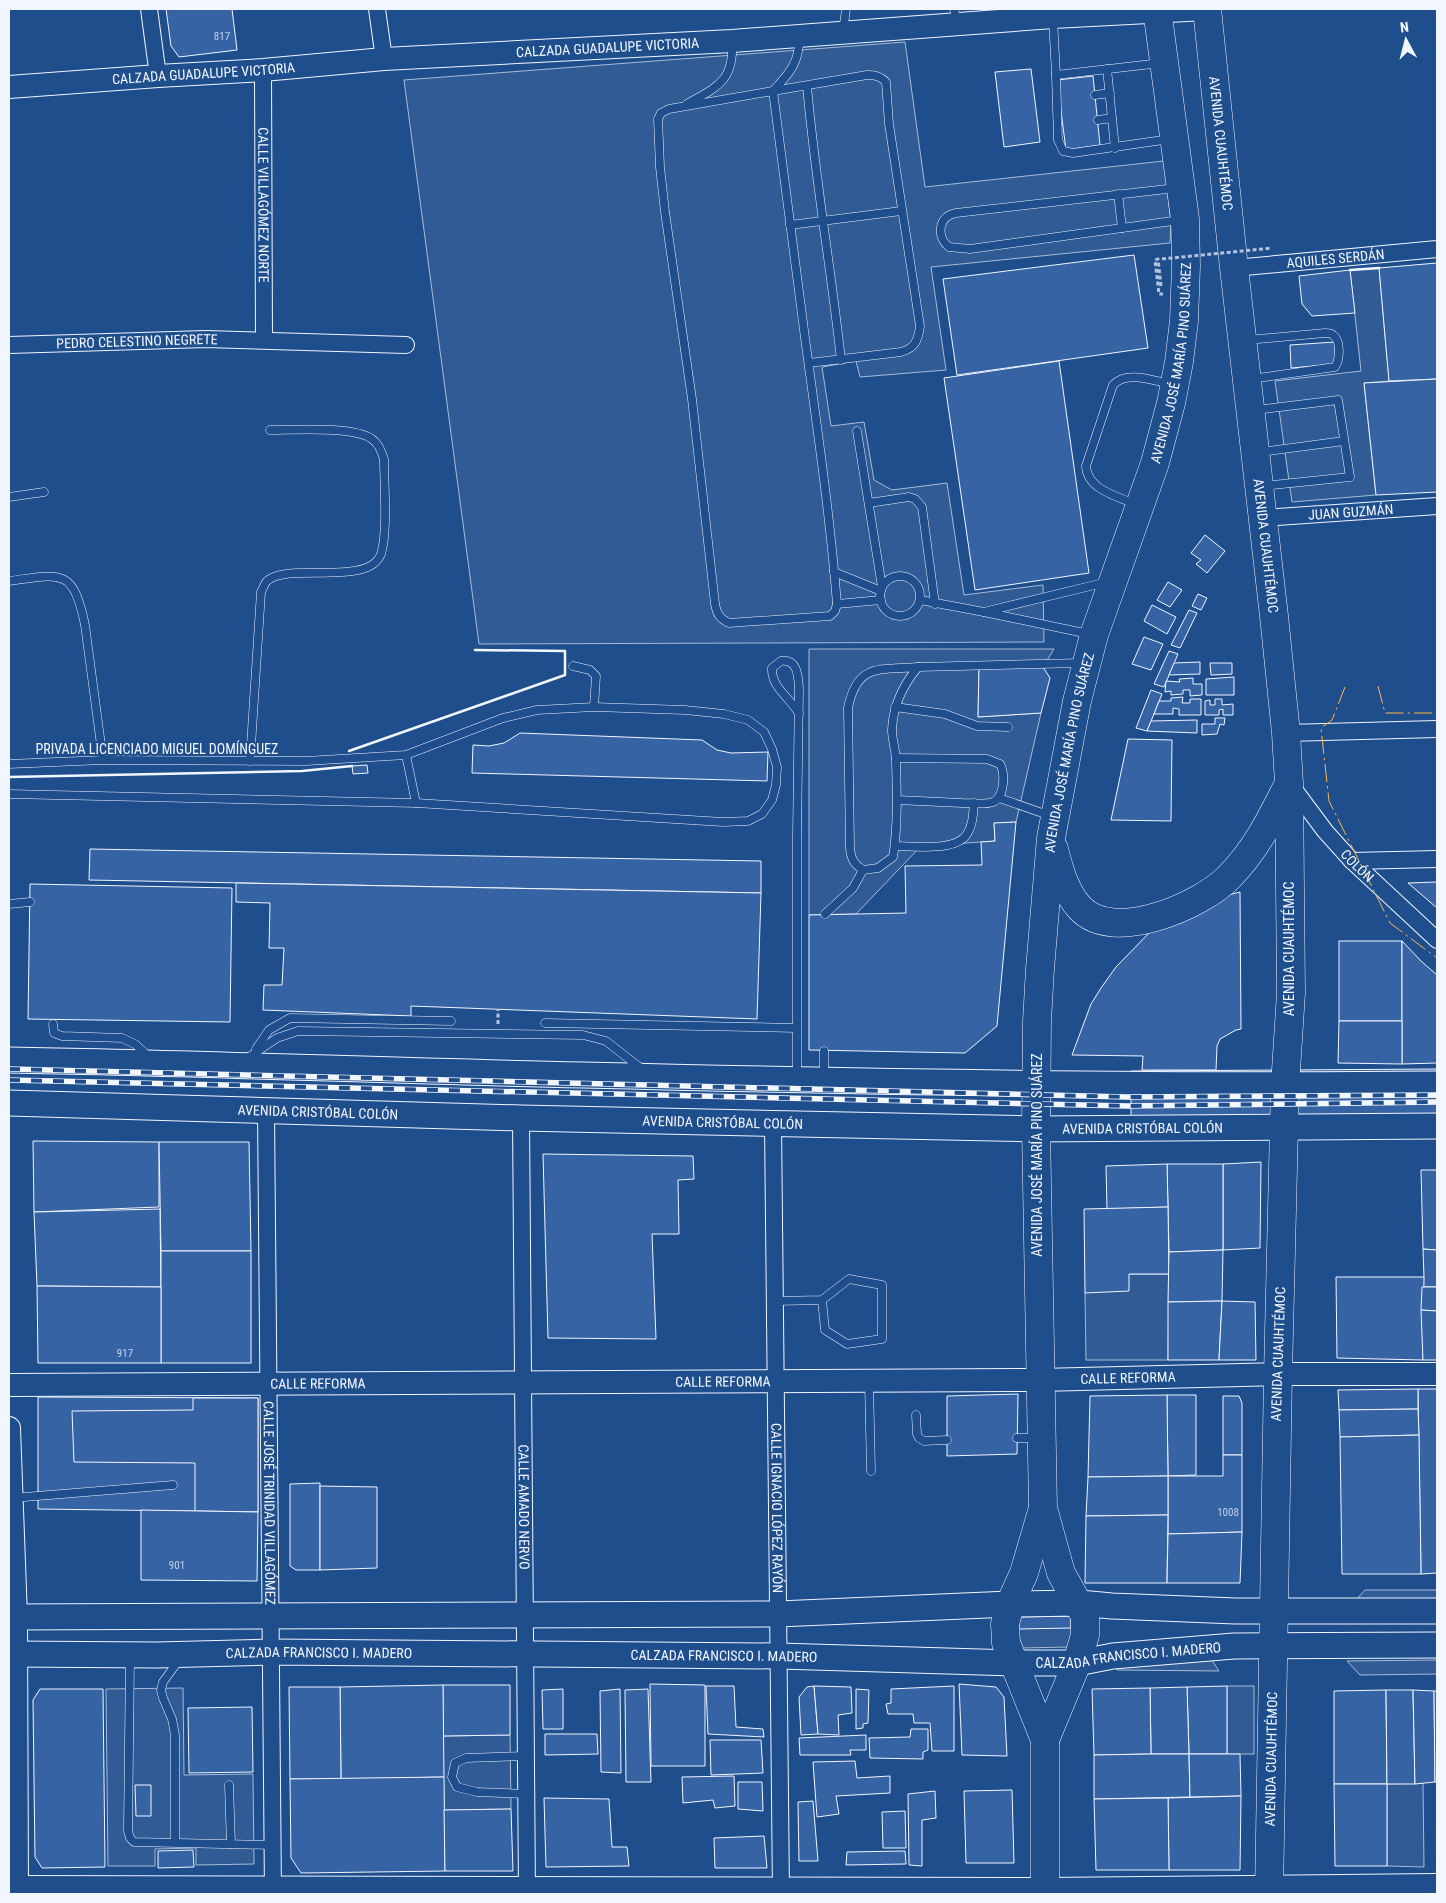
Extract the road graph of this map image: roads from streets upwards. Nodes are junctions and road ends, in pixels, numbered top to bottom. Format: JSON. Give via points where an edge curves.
{"nodes":[{"id":1,"x":149,"y":9,"type":"edge"},
{"id":2,"x":377,"y":9,"type":"edge"},
{"id":3,"x":1206,"y":9,"type":"edge"},
{"id":4,"x":1158,"y":11,"type":"edge"},
{"id":5,"x":955,"y":16,"type":"edge"},
{"id":6,"x":384,"y":59,"type":"junction"},
{"id":7,"x":263,"y":70,"type":"junction"},
{"id":8,"x":158,"y":76,"type":"junction"},
{"id":9,"x":9,"y":87,"type":"edge"},
{"id":10,"x":1437,"y":249,"type":"edge"},
{"id":11,"x":1234,"y":268,"type":"junction"},
{"id":12,"x":264,"y":340,"type":"junction"},
{"id":13,"x":9,"y":345,"type":"edge"},
{"id":14,"x":406,"y":345,"type":"dead end"},
{"id":15,"x":1437,"y":506,"type":"edge"},
{"id":16,"x":1263,"y":518,"type":"junction"},
{"id":17,"x":1437,"y":729,"type":"edge"},
{"id":18,"x":1286,"y":733,"type":"junction"},
{"id":19,"x":1289,"y":783,"type":"junction"},
{"id":20,"x":1053,"y":828,"type":"junction"},
{"id":21,"x":1437,"y":859,"type":"edge"},
{"id":22,"x":1352,"y":861,"type":"junction"},
{"id":23,"x":1437,"y":940,"type":"edge"},
{"id":24,"x":9,"y":1060,"type":"edge"},
{"id":25,"x":1036,"y":1084,"type":"junction"},
{"id":26,"x":1437,"y":1084,"type":"edge"},
{"id":27,"x":1286,"y":1086,"type":"junction"},
{"id":28,"x":9,"y":1103,"type":"edge"},
{"id":29,"x":266,"y":1112,"type":"junction"},
{"id":30,"x":521,"y":1118,"type":"junction"},
{"id":31,"x":773,"y":1123,"type":"junction"},
{"id":32,"x":1437,"y":1126,"type":"edge"},
{"id":33,"x":1285,"y":1127,"type":"junction"},
{"id":34,"x":1036,"y":1129,"type":"junction"},
{"id":35,"x":1278,"y":1374,"type":"junction"},
{"id":36,"x":1437,"y":1374,"type":"edge"},
{"id":37,"x":1040,"y":1380,"type":"junction"},
{"id":38,"x":777,"y":1382,"type":"junction"},
{"id":39,"x":270,"y":1383,"type":"junction"},
{"id":40,"x":524,"y":1383,"type":"junction"},
{"id":41,"x":9,"y":1385,"type":"edge"},
{"id":42,"x":9,"y":1428,"type":"edge"},
{"id":43,"x":10,"y":1498,"type":"edge"},
{"id":44,"x":1043,"y":1508,"type":"junction"},
{"id":45,"x":1079,"y":1603,"type":"junction"},
{"id":46,"x":1010,"y":1604,"type":"junction"},
{"id":47,"x":1273,"y":1610,"type":"junction"},
{"id":48,"x":1437,"y":1611,"type":"edge"},
{"id":49,"x":778,"y":1614,"type":"junction"},
{"id":50,"x":525,"y":1615,"type":"junction"},
{"id":51,"x":271,"y":1616,"type":"junction"},
{"id":52,"x":12,"y":1617,"type":"edge"},
{"id":53,"x":1437,"y":1645,"type":"edge"},
{"id":54,"x":1272,"y":1646,"type":"junction"},
{"id":55,"x":271,"y":1652,"type":"junction"},
{"id":56,"x":12,"y":1654,"type":"edge"},
{"id":57,"x":525,"y":1654,"type":"junction"},
{"id":58,"x":779,"y":1656,"type":"junction"},
{"id":59,"x":1014,"y":1663,"type":"junction"},
{"id":60,"x":1077,"y":1663,"type":"junction"},
{"id":61,"x":1045,"y":1740,"type":"junction"},
{"id":62,"x":1437,"y":1885,"type":"edge"},
{"id":63,"x":14,"y":1889,"type":"edge"},
{"id":64,"x":273,"y":1890,"type":"edge"},
{"id":65,"x":1269,"y":1890,"type":"edge"},
{"id":66,"x":527,"y":1891,"type":"edge"},
{"id":67,"x":602,"y":1891,"type":"edge"},
{"id":68,"x":645,"y":1891,"type":"edge"},
{"id":69,"x":676,"y":1891,"type":"edge"},
{"id":70,"x":781,"y":1891,"type":"edge"},
{"id":71,"x":1046,"y":1891,"type":"edge"}],
"edges":[{"from":1,"to":8,"type":"street"},
{"from":2,"to":6,"type":"street"},
{"from":3,"to":4,"type":"street","name":"CALZADA GUADALUPE VICTORIA"},
{"from":3,"to":11,"type":"highway","name":"AVENIDA CUAUHTÉMOC"},
{"from":4,"to":5,"type":"street","name":"CALZADA GUADALUPE VICTORIA","via":[[1053,18]]},
{"from":4,"to":20,"type":"highway","name":"AVENIDA JOSÉ MARÍA PINO SUÁREZ","via":[[1185,219],[1184,321],[1174,385],[1155,463],[1094,635]]},
{"from":5,"to":6,"type":"street","name":"CALZADA GUADALUPE VICTORIA","via":[[799,36]]},
{"from":6,"to":7,"type":"street","name":"CALZADA GUADALUPE VICTORIA"},
{"from":7,"to":8,"type":"street","name":"CALZADA GUADALUPE VICTORIA"},
{"from":7,"to":12,"type":"street","name":"CALLE VILLAGÓMEZ NORTE"},
{"from":8,"to":9,"type":"street","name":"CALZADA GUADALUPE VICTORIA"},
{"from":10,"to":11,"type":"street","name":"AQUILES SERDÁN"},
{"from":11,"to":16,"type":"highway","name":"AVENIDA CUAUHTÉMOC"},
{"from":12,"to":13,"type":"street","name":"PEDRO CELESTINO NEGRETE"},
{"from":12,"to":14,"type":"street","name":"PEDRO CELESTINO NEGRETE"},
{"from":15,"to":16,"type":"street","name":"JUAN GUZMÁN"},
{"from":16,"to":18,"type":"highway","name":"AVENIDA CUAUHTÉMOC"},
{"from":17,"to":18,"type":"street"},
{"from":18,"to":19,"type":"highway","name":"AVENIDA CUAUHTÉMOC"},
{"from":19,"to":20,"type":"highway","via":[[1258,840],[1228,878],[1184,906],[1136,921],[1111,922],[1093,918],[1080,908],[1064,882]]},
{"from":19,"to":22,"type":"street","name":"COLÓN"},
{"from":19,"to":27,"type":"highway","name":"AVENIDA CUAUHTÉMOC","via":[[1291,993]]},
{"from":20,"to":25,"type":"highway","name":"AVENIDA JOSÉ MARÍA PINO SUÁREZ","via":[[1040,969]]},
{"from":21,"to":22,"type":"street"},
{"from":22,"to":23,"type":"street","name":"COLÓN"},
{"from":24,"to":25,"type":"main road","via":[[155,1063],[246,1059],[651,1076]]},
{"from":25,"to":27,"type":"main road"},
{"from":25,"to":34,"type":"highway","name":"AVENIDA JOSÉ MARÍA PINO SUÁREZ"},
{"from":26,"to":27,"type":"main road"},
{"from":27,"to":33,"type":"highway","name":"AVENIDA CUAUHTÉMOC"},
{"from":28,"to":29,"type":"main road","name":"AVENIDA CRISTÓBAL COLÓN"},
{"from":29,"to":30,"type":"main road","name":"AVENIDA CRISTÓBAL COLÓN"},
{"from":29,"to":39,"type":"street","name":"CALLE JOSÉ TRINIDAD VILLAGÓMEZ"},
{"from":30,"to":31,"type":"main road","name":"AVENIDA CRISTÓBAL COLÓN"},
{"from":30,"to":40,"type":"street","name":"CALLE AMADO NERVO"},
{"from":31,"to":34,"type":"main road","name":"AVENIDA CRISTÓBAL COLÓN"},
{"from":31,"to":38,"type":"street","name":"CALLE IGNACIO LÓPEZ RAYÓN"},
{"from":32,"to":33,"type":"main road","name":"AVENIDA CRISTÓBAL COLÓN"},
{"from":33,"to":34,"type":"main road","name":"AVENIDA CRISTÓBAL COLÓN"},
{"from":33,"to":35,"type":"highway","name":"AVENIDA CUAUHTÉMOC"},
{"from":34,"to":37,"type":"highway","name":"AVENIDA JOSÉ MARÍA PINO SUÁREZ"},
{"from":35,"to":36,"type":"street","name":"CALLE REFORMA"},
{"from":35,"to":37,"type":"street","name":"CALLE REFORMA"},
{"from":35,"to":47,"type":"highway","name":"AVENIDA CUAUHTÉMOC"},
{"from":37,"to":38,"type":"street","name":"CALLE REFORMA"},
{"from":37,"to":44,"type":"highway","name":"AVENIDA JOSÉ MARÍA PINO SUÁREZ","via":[[1029,1438]]},
{"from":38,"to":40,"type":"street","name":"CALLE REFORMA"},
{"from":38,"to":49,"type":"street","name":"CALLE IGNACIO LÓPEZ RAYÓN"},
{"from":39,"to":40,"type":"street","name":"CALLE REFORMA"},
{"from":39,"to":41,"type":"street","name":"CALLE REFORMA"},
{"from":39,"to":51,"type":"street","name":"CALLE JOSÉ TRINIDAD VILLAGÓMEZ"},
{"from":40,"to":50,"type":"street","name":"CALLE AMADO NERVO"},
{"from":42,"to":43,"type":"street"},
{"from":43,"to":52,"type":"street"},
{"from":44,"to":45,"type":"highway","name":"AVENIDA JOSÉ MARÍA PINO SUÁREZ","via":[[1061,1573]]},
{"from":44,"to":46,"type":"highway","name":"AVENIDA JOSÉ MARÍA PINO SUÁREZ","via":[[1024,1573]]},
{"from":45,"to":46,"type":"main road"},
{"from":45,"to":47,"type":"main road"},
{"from":45,"to":60,"type":"highway","name":"AVENIDA JOSÉ MARÍA PINO SUÁREZ","via":[[1085,1616],[1086,1635]]},
{"from":46,"to":49,"type":"main road"},
{"from":46,"to":59,"type":"highway","name":"AVENIDA JOSÉ MARÍA PINO SUÁREZ","via":[[1005,1624],[1006,1643]]},
{"from":47,"to":48,"type":"main road"},
{"from":47,"to":54,"type":"highway","name":"AVENIDA CUAUHTÉMOC"},
{"from":49,"to":50,"type":"main road"},
{"from":49,"to":58,"type":"street","name":"CALLE IGNACIO LÓPEZ RAYÓN"},
{"from":50,"to":51,"type":"main road"},
{"from":50,"to":57,"type":"street","name":"CALLE AMADO NERVO"},
{"from":51,"to":52,"type":"main road"},
{"from":51,"to":55,"type":"street","name":"CALLE JOSÉ TRINIDAD VILLAGÓMEZ"},
{"from":52,"to":56,"type":"street"},
{"from":53,"to":54,"type":"main road","name":"CALZADA FRANCISCO I. MADERO"},
{"from":54,"to":60,"type":"main road","name":"CALZADA FRANCISCO I. MADERO","via":[[1113,1656]]},
{"from":54,"to":65,"type":"highway","name":"AVENIDA CUAUHTÉMOC"},
{"from":55,"to":56,"type":"main road","name":"CALZADA FRANCISCO I. MADERO"},
{"from":55,"to":57,"type":"main road","name":"CALZADA FRANCISCO I. MADERO"},
{"from":55,"to":64,"type":"street","name":"CALLE JOSÉ TRINIDAD VILLAGÓMEZ"},
{"from":56,"to":63,"type":"street"},
{"from":57,"to":58,"type":"main road","name":"CALZADA FRANCISCO I. MADERO"},
{"from":57,"to":66,"type":"street","name":"CALLE AMADO NERVO"},
{"from":58,"to":59,"type":"main road","name":"CALZADA FRANCISCO I. MADERO"},
{"from":58,"to":70,"type":"street","name":"CALLE IGNACIO LÓPEZ RAYÓN"},
{"from":59,"to":60,"type":"main road","name":"CALZADA FRANCISCO I. MADERO"},
{"from":59,"to":61,"type":"highway","name":"AVENIDA JOSÉ MARÍA PINO SUÁREZ"},
{"from":60,"to":61,"type":"highway","name":"AVENIDA JOSÉ MARÍA PINO SUÁREZ"},
{"from":61,"to":71,"type":"highway","name":"AVENIDA JOSÉ MARÍA PINO SUÁREZ"},
{"from":62,"to":65,"type":"street"},
{"from":63,"to":64,"type":"street"},
{"from":64,"to":66,"type":"street"},
{"from":65,"to":71,"type":"street"},
{"from":66,"to":67,"type":"street"},
{"from":67,"to":68,"type":"street"},
{"from":68,"to":69,"type":"street"},
{"from":69,"to":70,"type":"street"},
{"from":70,"to":71,"type":"street"}]}
